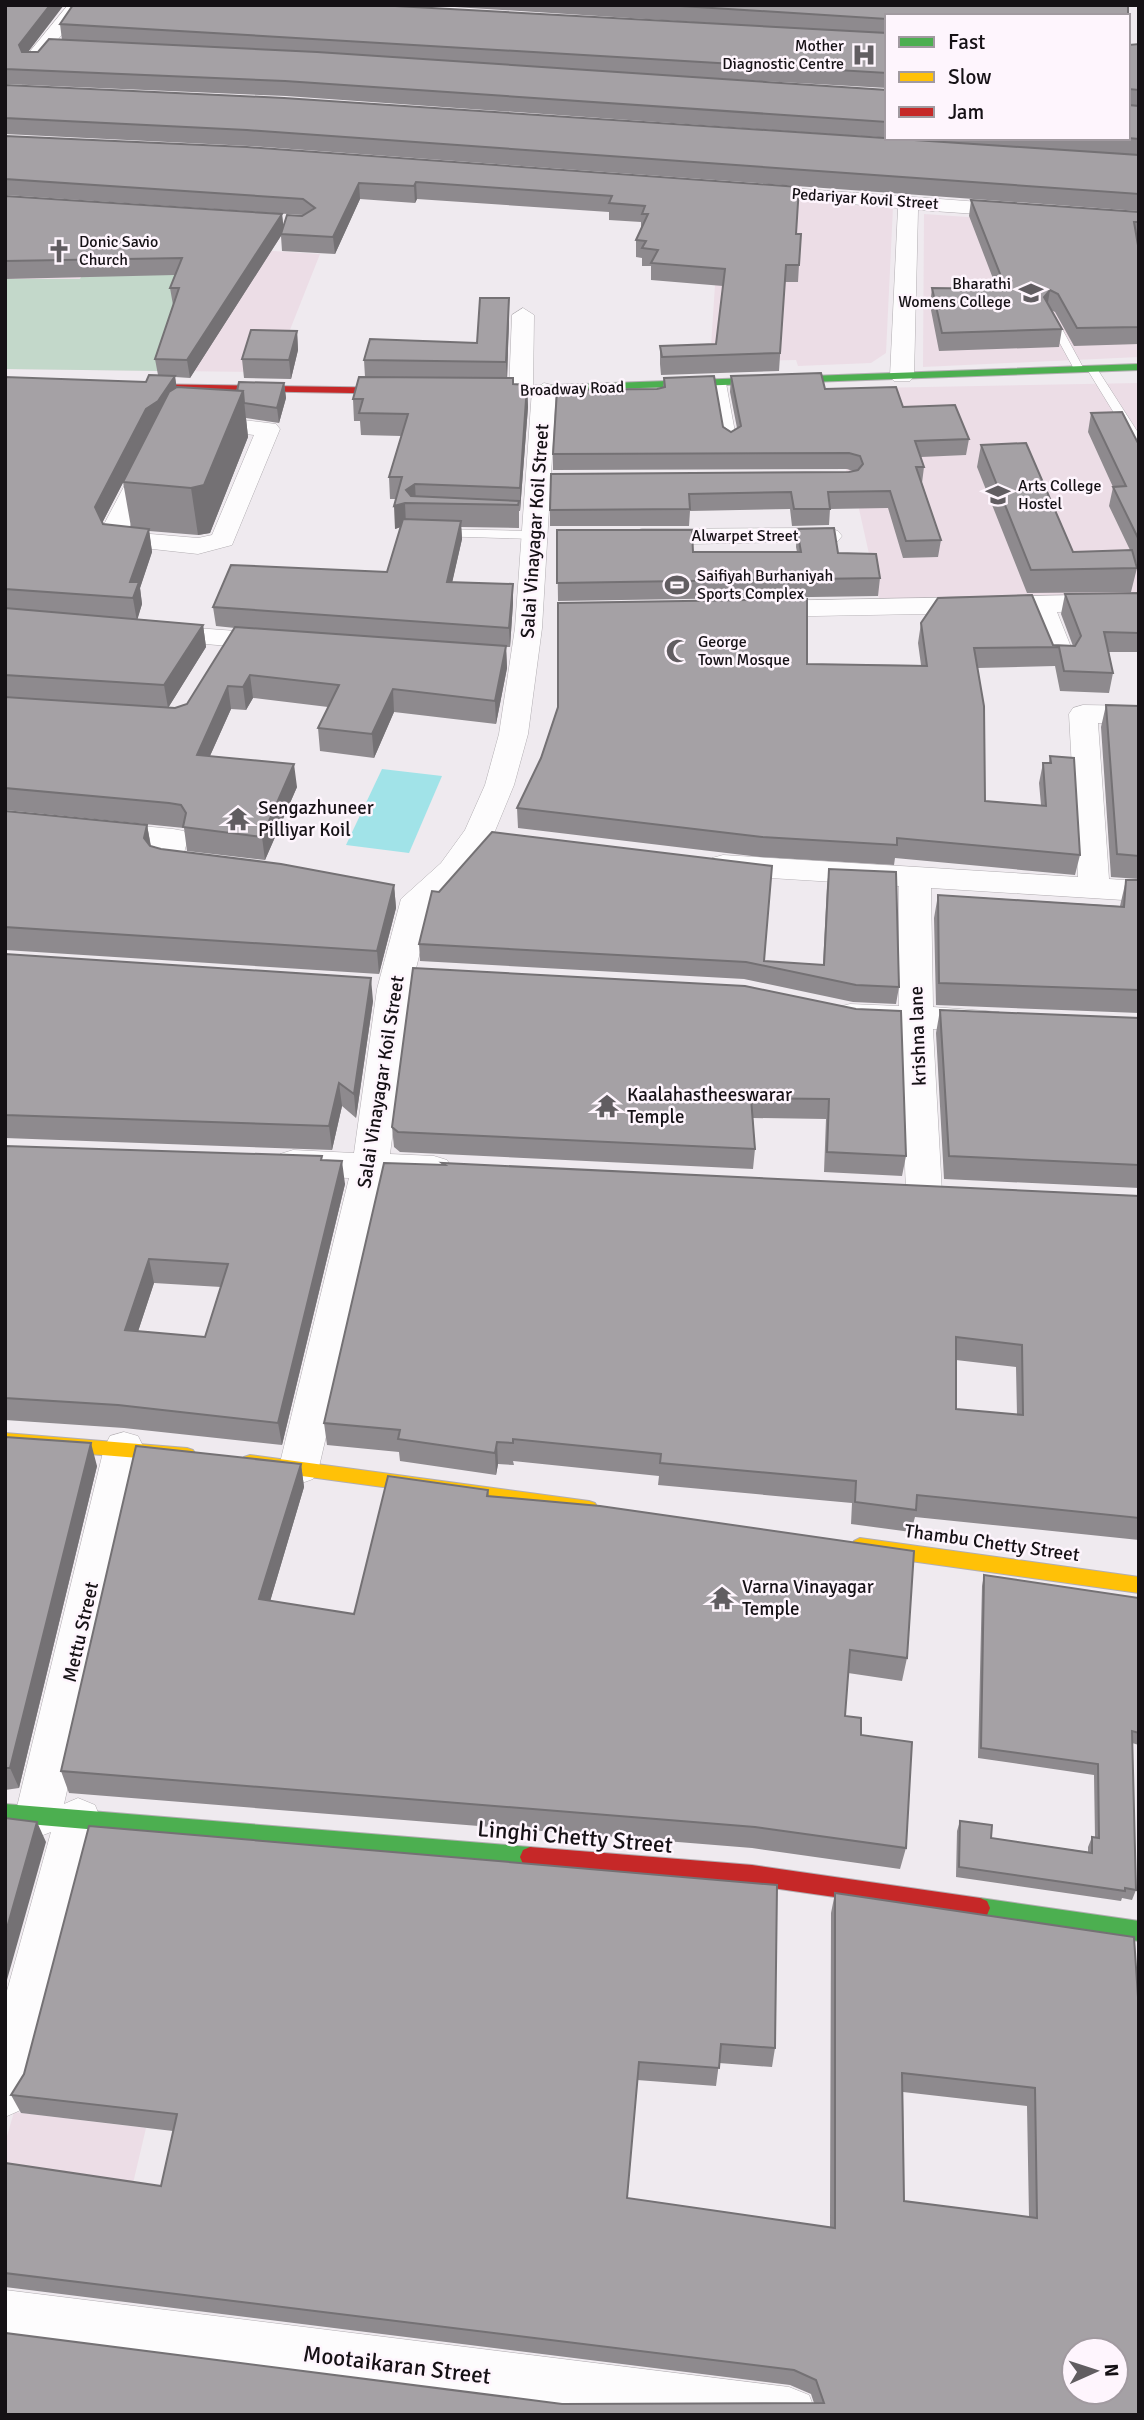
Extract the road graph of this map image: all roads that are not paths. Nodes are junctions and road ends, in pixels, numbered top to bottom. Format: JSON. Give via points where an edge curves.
{"nodes":[{"id":1,"x":77,"y":5,"type":"edge"},
{"id":2,"x":8,"y":89,"type":"edge"},
{"id":3,"x":32,"y":93,"type":"edge"},
{"id":4,"x":731,"y":190,"type":"edge"},
{"id":5,"x":908,"y":202,"type":"junction"},
{"id":6,"x":1044,"y":213,"type":"edge"},
{"id":7,"x":1048,"y":313,"type":"edge"},
{"id":8,"x":523,"y":314,"type":"dead end"},
{"id":9,"x":1139,"y":367,"type":"edge"},
{"id":10,"x":1085,"y":369,"type":"junction"},
{"id":11,"x":902,"y":376,"type":"junction"},
{"id":12,"x":720,"y":383,"type":"junction"},
{"id":13,"x":126,"y":387,"type":"edge"},
{"id":14,"x":194,"y":388,"type":"junction"},
{"id":15,"x":227,"y":388,"type":"junction"},
{"id":16,"x":533,"y":390,"type":"junction"},
{"id":17,"x":422,"y":391,"type":"edge"},
{"id":18,"x":456,"y":391,"type":"edge"},
{"id":19,"x":186,"y":413,"type":"edge"},
{"id":20,"x":731,"y":443,"type":"edge"},
{"id":21,"x":158,"y":444,"type":"edge"},
{"id":22,"x":1139,"y":444,"type":"edge"},
{"id":23,"x":537,"y":529,"type":"junction"},
{"id":24,"x":419,"y":532,"type":"edge"},
{"id":25,"x":829,"y":536,"type":"edge"},
{"id":26,"x":615,"y":537,"type":"edge"},
{"id":27,"x":1041,"y":603,"type":"junction"},
{"id":28,"x":1138,"y":604,"type":"edge"},
{"id":29,"x":725,"y":610,"type":"edge"},
{"id":30,"x":128,"y":631,"type":"edge"},
{"id":31,"x":308,"y":644,"type":"edge"},
{"id":32,"x":1061,"y":657,"type":"edge"},
{"id":33,"x":1139,"y":715,"type":"edge"},
{"id":34,"x":5,"y":822,"type":"edge"},
{"id":35,"x":693,"y":861,"type":"edge"},
{"id":36,"x":232,"y":869,"type":"edge"},
{"id":37,"x":915,"y":878,"type":"junction"},
{"id":38,"x":1094,"y":889,"type":"junction"},
{"id":39,"x":1139,"y":891,"type":"edge"},
{"id":40,"x":819,"y":1010,"type":"edge"},
{"id":41,"x":916,"y":1018,"type":"junction"},
{"id":42,"x":1012,"y":1021,"type":"edge"},
{"id":43,"x":262,"y":1162,"type":"edge"},
{"id":44,"x":370,"y":1166,"type":"junction"},
{"id":45,"x":467,"y":1171,"type":"edge"},
{"id":46,"x":924,"y":1193,"type":"edge"},
{"id":47,"x":5,"y":1440,"type":"edge"},
{"id":48,"x":124,"y":1448,"type":"junction"},
{"id":49,"x":205,"y":1457,"type":"edge"},
{"id":50,"x":232,"y":1460,"type":"edge"},
{"id":51,"x":299,"y":1467,"type":"junction"},
{"id":52,"x":601,"y":1510,"type":"edge"},
{"id":53,"x":849,"y":1545,"type":"edge"},
{"id":54,"x":1139,"y":1585,"type":"edge"},
{"id":55,"x":41,"y":1816,"type":"edge"},
{"id":56,"x":1139,"y":1931,"type":"edge"},
{"id":57,"x":5,"y":2091,"type":"edge"},
{"id":58,"x":5,"y":2317,"type":"edge"},
{"id":59,"x":789,"y":2415,"type":"edge"}],
"edges":[{"from":1,"to":2,"type":"street","via":[[53,47]]},
{"from":2,"to":3,"type":"street"},
{"from":4,"to":5,"type":"street","name":"Pedariyar Kovil Street"},
{"from":5,"to":6,"type":"street","name":"Pedariyar Kovil Street"},
{"from":5,"to":11,"type":"street"},
{"from":7,"to":10,"type":"lane"},
{"from":8,"to":16,"type":"street","name":"Salai Vinayagar Koil Street"},
{"from":9,"to":10,"type":"street","name":"Broadway Road"},
{"from":10,"to":11,"type":"street","name":"Broadway Road"},
{"from":10,"to":22,"type":"lane"},
{"from":11,"to":12,"type":"street","name":"Broadway Road"},
{"from":12,"to":16,"type":"street","name":"Broadway Road"},
{"from":12,"to":20,"type":"lane"},
{"from":13,"to":14,"type":"street"},
{"from":14,"to":15,"type":"street"},
{"from":14,"to":19,"type":"street"},
{"from":15,"to":17,"type":"street"},
{"from":15,"to":21,"type":"street","via":[[222,425],[268,429],[223,540],[198,546],[116,540],[114,530]]},
{"from":16,"to":18,"type":"street","name":"Broadway Road"},
{"from":16,"to":23,"type":"street","name":"Salai Vinayagar Koil Street","via":[[553,481]]},
{"from":23,"to":24,"type":"lane"},
{"from":23,"to":44,"type":"street","name":"Salai Vinayagar Koil Street","via":[[544,612],[511,658],[515,738],[492,837],[433,889],[405,896]]},
{"from":25,"to":26,"type":"street","name":"Alwarpet Street"},
{"from":27,"to":28,"type":"street"},
{"from":27,"to":29,"type":"street"},
{"from":27,"to":32,"type":"street"},
{"from":30,"to":31,"type":"street","via":[[222,650]]},
{"from":33,"to":38,"type":"street","via":[[1083,714]]},
{"from":34,"to":36,"type":"street","via":[[173,838],[166,860]]},
{"from":35,"to":37,"type":"street","via":[[760,870]]},
{"from":37,"to":38,"type":"street"},
{"from":37,"to":41,"type":"street","name":"krishna lane"},
{"from":38,"to":39,"type":"street"},
{"from":40,"to":41,"type":"street"},
{"from":41,"to":42,"type":"street"},
{"from":41,"to":46,"type":"street","name":"krishna lane"},
{"from":43,"to":44,"type":"street"},
{"from":44,"to":45,"type":"street"},
{"from":44,"to":51,"type":"street","name":"Salai Vinayagar Koil Street"},
{"from":47,"to":48,"type":"street"},
{"from":48,"to":49,"type":"street"},
{"from":48,"to":55,"type":"street","name":"Mettu Street"},
{"from":50,"to":51,"type":"street"},
{"from":51,"to":52,"type":"street"},
{"from":53,"to":54,"type":"street","name":"Thambu Chetty Street"},
{"from":55,"to":56,"type":"street","name":"Linghi Chetty Street","via":[[752,1875]]},
{"from":55,"to":57,"type":"street","name":"Mettu Street"},
{"from":58,"to":59,"type":"street","name":"Mootaikaran Street"}]}
